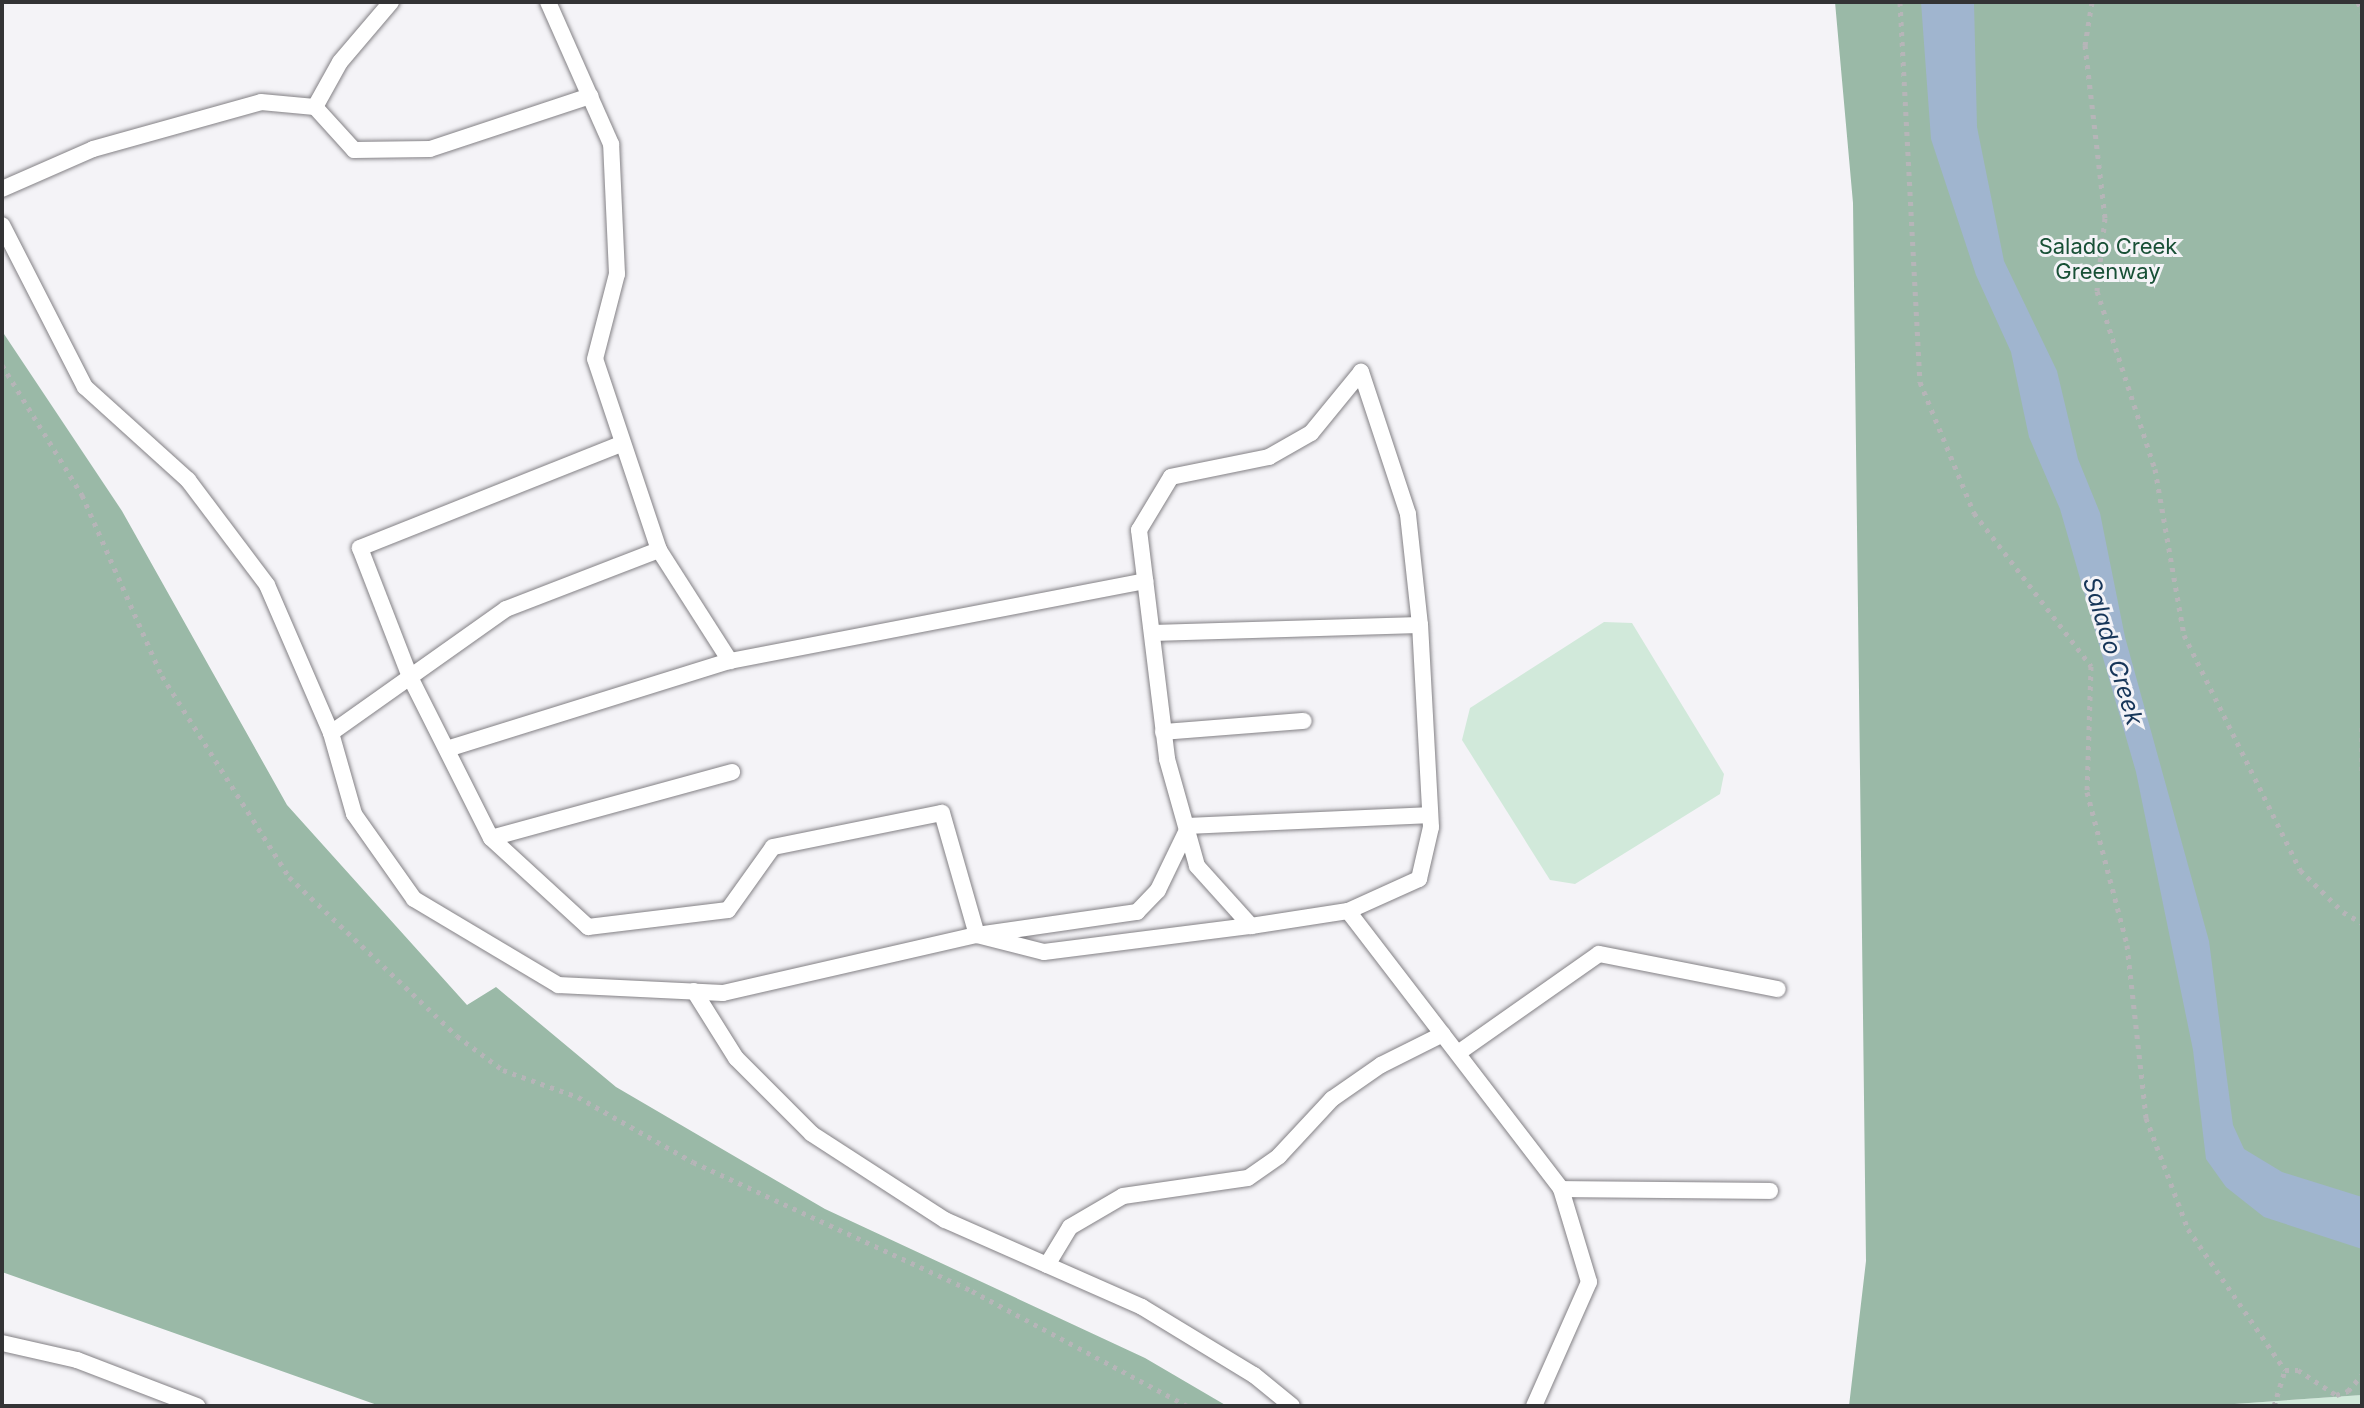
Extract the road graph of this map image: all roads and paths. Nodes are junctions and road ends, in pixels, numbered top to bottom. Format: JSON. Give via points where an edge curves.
{"nodes":[{"id":1,"x":391,"y":2,"type":"edge"},
{"id":2,"x":548,"y":2,"type":"edge"},
{"id":3,"x":1900,"y":2,"type":"edge"},
{"id":4,"x":2092,"y":2,"type":"edge"},
{"id":5,"x":2358,"y":2,"type":"edge"},
{"id":6,"x":2362,"y":12,"type":"edge"},
{"id":7,"x":590,"y":96,"type":"junction"},
{"id":8,"x":315,"y":107,"type":"junction"},
{"id":9,"x":2,"y":189,"type":"edge"},
{"id":10,"x":2,"y":225,"type":"edge"},
{"id":11,"x":621,"y":444,"type":"junction"},
{"id":12,"x":659,"y":550,"type":"junction"},
{"id":13,"x":1145,"y":581,"type":"junction"},
{"id":14,"x":1420,"y":625,"type":"junction"},
{"id":15,"x":1152,"y":633,"type":"junction"},
{"id":16,"x":730,"y":661,"type":"junction"},
{"id":17,"x":410,"y":677,"type":"junction"},
{"id":18,"x":1304,"y":721,"type":"dead end"},
{"id":19,"x":2362,"y":727,"type":"edge"},
{"id":20,"x":1163,"y":732,"type":"junction"},
{"id":21,"x":331,"y":733,"type":"junction"},
{"id":22,"x":447,"y":749,"type":"junction"},
{"id":23,"x":732,"y":772,"type":"dead end"},
{"id":24,"x":2362,"y":773,"type":"edge"},
{"id":25,"x":1430,"y":815,"type":"junction"},
{"id":26,"x":1189,"y":826,"type":"junction"},
{"id":27,"x":491,"y":838,"type":"junction"},
{"id":28,"x":1348,"y":911,"type":"junction"},
{"id":29,"x":2362,"y":923,"type":"edge"},
{"id":30,"x":1251,"y":926,"type":"junction"},
{"id":31,"x":977,"y":935,"type":"junction"},
{"id":32,"x":1778,"y":989,"type":"dead end"},
{"id":33,"x":694,"y":991,"type":"junction"},
{"id":34,"x":1443,"y":1034,"type":"junction"},
{"id":35,"x":1458,"y":1053,"type":"junction"},
{"id":36,"x":1561,"y":1189,"type":"junction"},
{"id":37,"x":1770,"y":1191,"type":"dead end"},
{"id":38,"x":1047,"y":1265,"type":"junction"},
{"id":39,"x":2,"y":1343,"type":"edge"},
{"id":40,"x":2285,"y":1370,"type":"junction"},
{"id":41,"x":2362,"y":1375,"type":"edge"},
{"id":42,"x":197,"y":1406,"type":"edge"},
{"id":43,"x":1292,"y":1406,"type":"edge"},
{"id":44,"x":1534,"y":1406,"type":"edge"},
{"id":45,"x":2274,"y":1406,"type":"edge"}],
"edges":[{"from":1,"to":8,"type":"lane","via":[[340,62]]},
{"from":2,"to":7,"type":"lane"},
{"from":3,"to":40,"type":"path","via":[[1920,382],[1974,513],[2091,666],[2087,792],[2127,945],[2146,1118],[2188,1229]]},
{"from":4,"to":29,"type":"path","via":[[2085,45],[2105,218],[2097,291],[2155,469],[2184,635],[2300,870]]},
{"from":5,"to":6,"type":"path"},
{"from":7,"to":8,"type":"lane","via":[[430,149],[354,150]]},
{"from":7,"to":11,"type":"lane","via":[[611,144],[617,274],[595,359]]},
{"from":8,"to":9,"type":"lane","via":[[261,102],[93,149]]},
{"from":10,"to":21,"type":"lane","via":[[85,387],[188,480],[267,585]]},
{"from":11,"to":12,"type":"lane"},
{"from":11,"to":17,"type":"lane","via":[[360,548]]},
{"from":12,"to":16,"type":"lane"},
{"from":12,"to":17,"type":"lane","via":[[506,609]]},
{"from":13,"to":14,"type":"lane","via":[[1139,530],[1171,477],[1269,457],[1311,433],[1361,372],[1408,514]]},
{"from":13,"to":15,"type":"lane"},
{"from":13,"to":16,"type":"lane"},
{"from":14,"to":15,"type":"lane"},
{"from":14,"to":25,"type":"lane"},
{"from":15,"to":20,"type":"lane"},
{"from":16,"to":22,"type":"lane"},
{"from":17,"to":21,"type":"lane"},
{"from":17,"to":22,"type":"lane"},
{"from":18,"to":20,"type":"lane"},
{"from":19,"to":24,"type":"path"},
{"from":20,"to":26,"type":"lane"},
{"from":21,"to":33,"type":"lane","via":[[354,814],[414,899],[558,985]]},
{"from":22,"to":27,"type":"lane"},
{"from":23,"to":27,"type":"lane"},
{"from":25,"to":26,"type":"lane"},
{"from":25,"to":28,"type":"lane","via":[[1419,879]]},
{"from":26,"to":30,"type":"lane","via":[[1197,866]]},
{"from":26,"to":31,"type":"lane","via":[[1158,890],[1137,912]]},
{"from":27,"to":31,"type":"lane","via":[[588,927],[728,910],[773,847],[942,813]]},
{"from":28,"to":30,"type":"lane"},
{"from":28,"to":34,"type":"lane"},
{"from":30,"to":31,"type":"lane","via":[[1044,952]]},
{"from":31,"to":33,"type":"lane","via":[[723,993]]},
{"from":32,"to":35,"type":"lane","via":[[1599,954]]},
{"from":33,"to":38,"type":"lane","via":[[736,1058],[812,1134],[945,1220]]},
{"from":34,"to":35,"type":"lane"},
{"from":34,"to":38,"type":"lane","via":[[1381,1065],[1332,1099],[1279,1156],[1248,1178],[1123,1196],[1070,1227]]},
{"from":35,"to":36,"type":"lane"},
{"from":36,"to":37,"type":"lane"},
{"from":36,"to":44,"type":"lane","via":[[1589,1282]]},
{"from":38,"to":43,"type":"lane","via":[[1142,1307],[1254,1375]]},
{"from":39,"to":42,"type":"lane","via":[[77,1360]]},
{"from":40,"to":41,"type":"path","via":[[2298,1370],[2336,1395],[2348,1391]]},
{"from":40,"to":45,"type":"path"}]}
